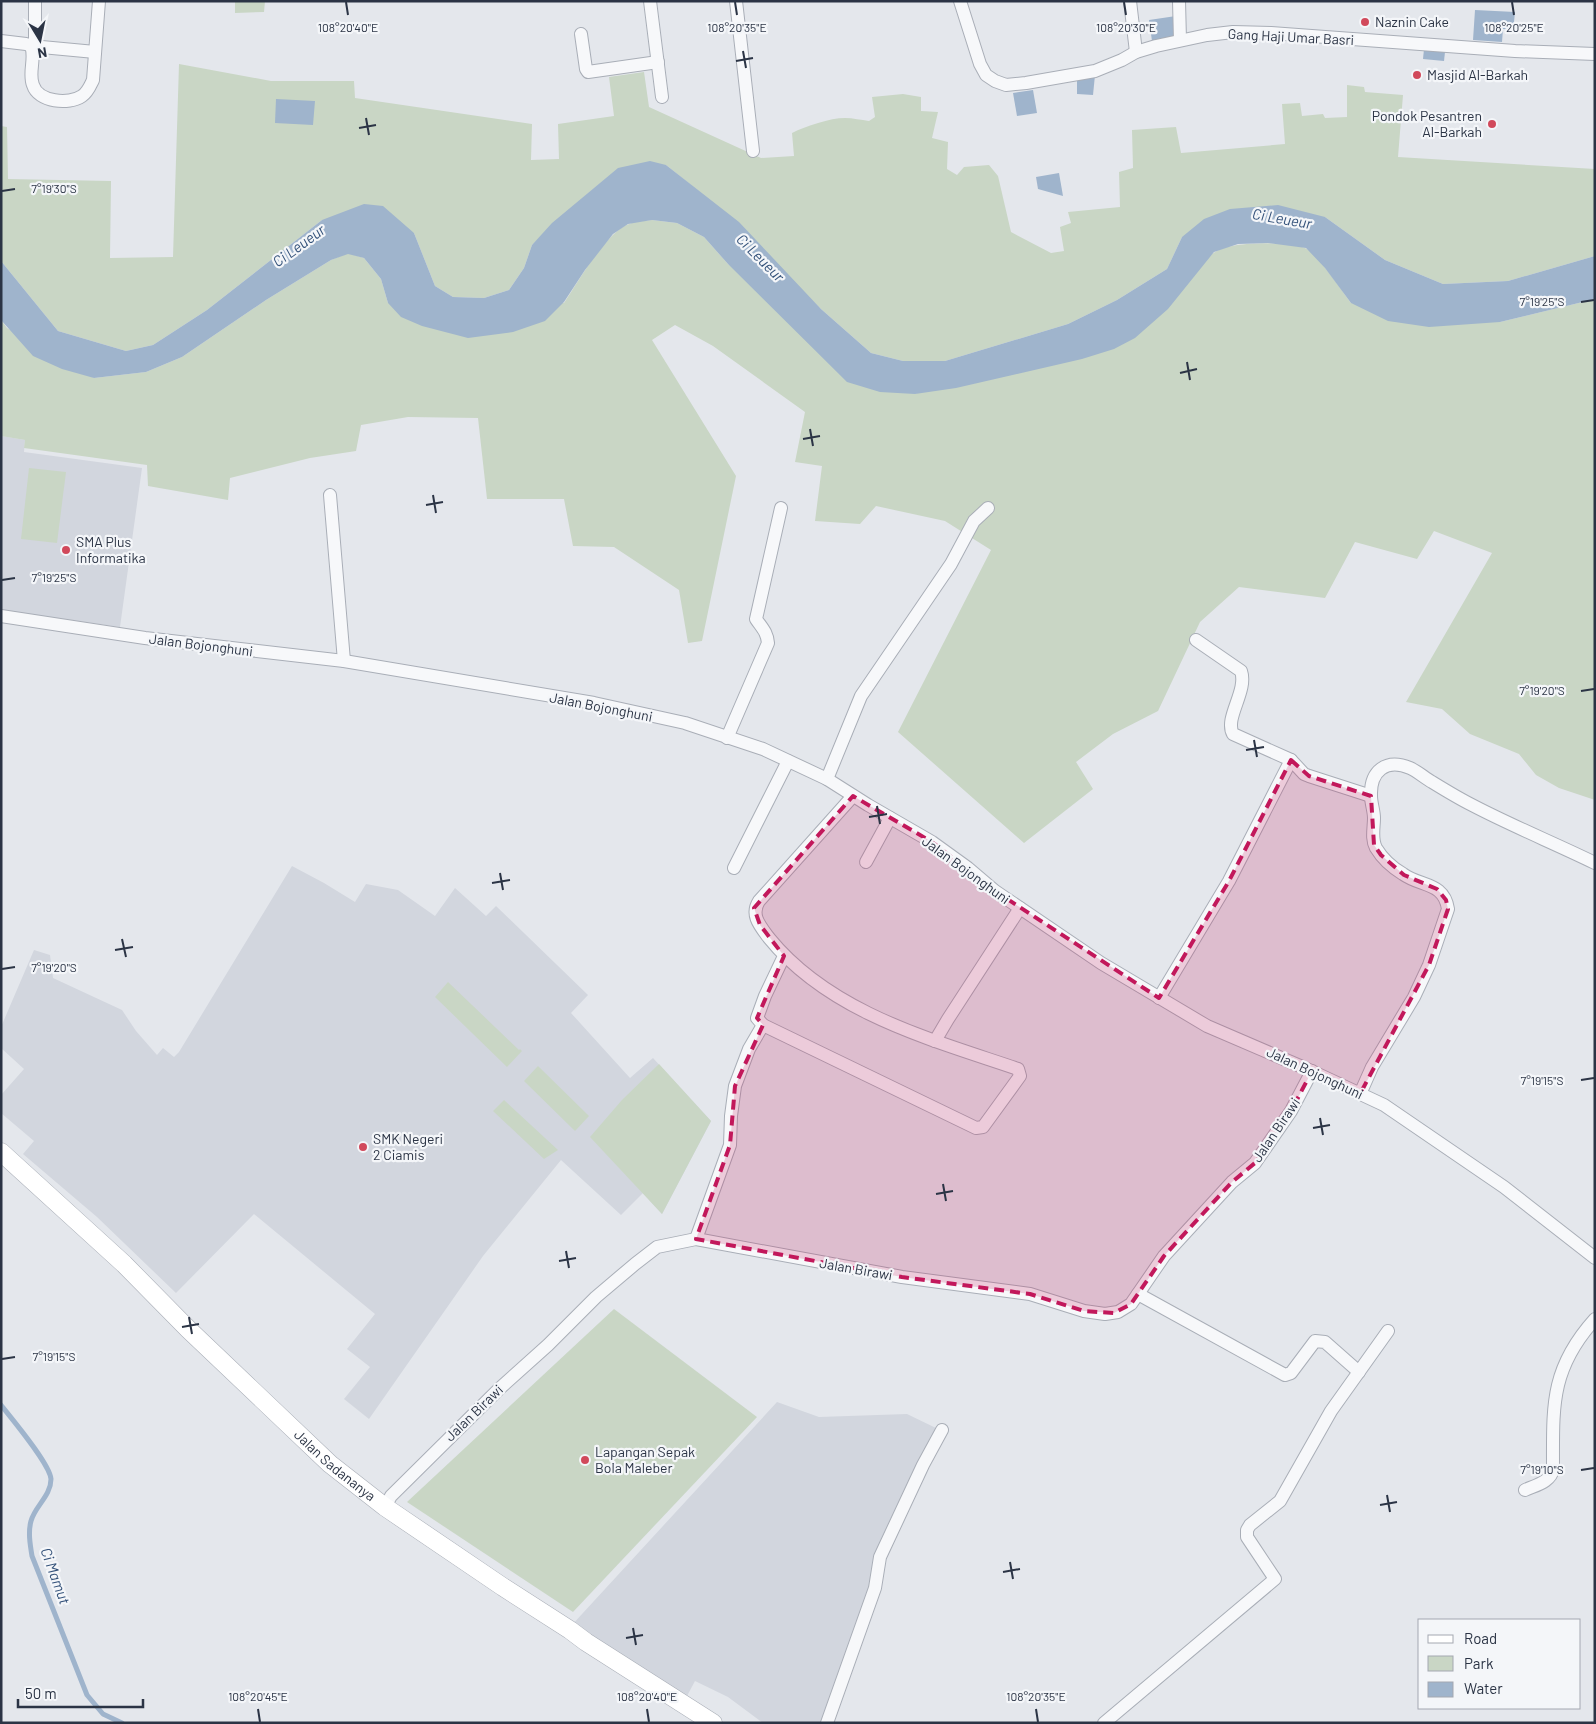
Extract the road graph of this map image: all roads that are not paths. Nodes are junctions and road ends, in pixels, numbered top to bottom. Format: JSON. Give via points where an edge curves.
{"nodes":[{"id":1,"x":36,"y":1,"type":"edge"},
{"id":2,"x":98,"y":1,"type":"edge"},
{"id":3,"x":650,"y":1,"type":"edge"},
{"id":4,"x":736,"y":1,"type":"edge"},
{"id":5,"x":960,"y":1,"type":"edge"},
{"id":6,"x":1130,"y":1,"type":"edge"},
{"id":7,"x":1179,"y":1,"type":"edge"},
{"id":8,"x":581,"y":34,"type":"dead end"},
{"id":9,"x":1180,"y":40,"type":"junction"},
{"id":10,"x":1,"y":41,"type":"edge"},
{"id":11,"x":31,"y":46,"type":"junction"},
{"id":12,"x":95,"y":52,"type":"junction"},
{"id":13,"x":1136,"y":52,"type":"junction"},
{"id":14,"x":1595,"y":54,"type":"edge"},
{"id":15,"x":658,"y":62,"type":"junction"},
{"id":16,"x":662,"y":97,"type":"dead end"},
{"id":17,"x":753,"y":151,"type":"dead end"},
{"id":18,"x":330,"y":495,"type":"dead end"},
{"id":19,"x":781,"y":508,"type":"dead end"},
{"id":20,"x":988,"y":508,"type":"dead end"},
{"id":21,"x":1,"y":616,"type":"edge"},
{"id":22,"x":1196,"y":640,"type":"dead end"},
{"id":23,"x":344,"y":662,"type":"junction"},
{"id":24,"x":727,"y":738,"type":"junction"},
{"id":25,"x":1291,"y":760,"type":"junction"},
{"id":26,"x":788,"y":762,"type":"junction"},
{"id":27,"x":827,"y":778,"type":"junction"},
{"id":28,"x":853,"y":796,"type":"junction"},
{"id":29,"x":1371,"y":796,"type":"junction"},
{"id":30,"x":890,"y":818,"type":"junction"},
{"id":31,"x":866,"y":862,"type":"dead end"},
{"id":32,"x":1595,"y":863,"type":"edge"},
{"id":33,"x":734,"y":868,"type":"dead end"},
{"id":34,"x":1020,"y":908,"type":"junction"},
{"id":35,"x":784,"y":956,"type":"junction"},
{"id":36,"x":1158,"y":998,"type":"junction"},
{"id":37,"x":763,"y":1025,"type":"junction"},
{"id":38,"x":935,"y":1041,"type":"junction"},
{"id":39,"x":1312,"y":1071,"type":"junction"},
{"id":40,"x":1360,"y":1094,"type":"junction"},
{"id":41,"x":1,"y":1152,"type":"edge"},
{"id":42,"x":696,"y":1238,"type":"junction"},
{"id":43,"x":1595,"y":1258,"type":"edge"},
{"id":44,"x":1138,"y":1294,"type":"junction"},
{"id":45,"x":1595,"y":1319,"type":"edge"},
{"id":46,"x":1388,"y":1331,"type":"dead end"},
{"id":47,"x":1359,"y":1372,"type":"junction"},
{"id":48,"x":942,"y":1430,"type":"dead end"},
{"id":49,"x":1525,"y":1490,"type":"dead end"},
{"id":50,"x":385,"y":1507,"type":"junction"},
{"id":51,"x":713,"y":1723,"type":"edge"},
{"id":52,"x":826,"y":1723,"type":"edge"},
{"id":53,"x":1104,"y":1723,"type":"edge"}],
"edges":[{"from":1,"to":11,"type":"street"},
{"from":2,"to":12,"type":"street"},
{"from":3,"to":15,"type":"street"},
{"from":4,"to":17,"type":"street"},
{"from":5,"to":13,"type":"street","name":"Gang Haji Umar Basri","via":[[986,75],[1006,85],[1095,71]]},
{"from":6,"to":13,"type":"street"},
{"from":7,"to":9,"type":"street"},
{"from":8,"to":15,"type":"street","via":[[588,72]]},
{"from":9,"to":13,"type":"street","name":"Gang Haji Umar Basri"},
{"from":9,"to":14,"type":"street","name":"Gang Haji Umar Basri","via":[[1233,32],[1271,33]]},
{"from":10,"to":11,"type":"street"},
{"from":11,"to":12,"type":"street"},
{"from":11,"to":12,"type":"street","via":[[34,89],[44,97],[67,101],[82,96],[89,89],[93,80]]},
{"from":15,"to":16,"type":"street"},
{"from":18,"to":23,"type":"street"},
{"from":19,"to":24,"type":"street","via":[[756,619],[768,635],[768,643]]},
{"from":20,"to":27,"type":"street","via":[[974,521],[952,564],[861,696]]},
{"from":21,"to":23,"type":"street","name":"Jalan Bojonghuni","via":[[145,638]]},
{"from":22,"to":25,"type":"street","via":[[1241,671],[1243,683],[1230,726],[1233,734]]},
{"from":23,"to":24,"type":"street","name":"Jalan Bojonghuni","via":[[594,703],[685,723]]},
{"from":24,"to":26,"type":"street","name":"Jalan Bojonghuni","via":[[763,749]]},
{"from":25,"to":29,"type":"street","via":[[1304,774]]},
{"from":25,"to":36,"type":"street","via":[[1229,881]]},
{"from":26,"to":27,"type":"street","name":"Jalan Bojonghuni"},
{"from":26,"to":33,"type":"street"},
{"from":27,"to":28,"type":"street","name":"Jalan Bojonghuni"},
{"from":28,"to":30,"type":"street","name":"Jalan Bojonghuni"},
{"from":28,"to":35,"type":"street","via":[[754,908],[760,925]]},
{"from":29,"to":32,"type":"street","via":[[1372,782],[1383,766],[1391,764],[1409,768],[1487,813]]},
{"from":29,"to":40,"type":"street","via":[[1374,845],[1404,875],[1437,889],[1446,900],[1448,909],[1414,997],[1372,1067]]},
{"from":30,"to":31,"type":"street"},
{"from":30,"to":34,"type":"street","name":"Jalan Bojonghuni","via":[[932,842]]},
{"from":34,"to":36,"type":"street","name":"Jalan Bojonghuni"},
{"from":34,"to":38,"type":"street"},
{"from":35,"to":37,"type":"street","via":[[757,1018]]},
{"from":35,"to":38,"type":"street","via":[[852,1004],[894,1026]]},
{"from":36,"to":39,"type":"street","name":"Jalan Bojonghuni","via":[[1207,1026]]},
{"from":37,"to":38,"type":"street","via":[[976,1128],[983,1126],[1020,1076],[1018,1070]]},
{"from":37,"to":42,"type":"street","via":[[749,1049],[735,1086],[730,1144]]},
{"from":39,"to":40,"type":"street","name":"Jalan Bojonghuni"},
{"from":39,"to":44,"type":"street","name":"Jalan Birawi","via":[[1291,1111],[1255,1163],[1232,1182],[1164,1256]]},
{"from":40,"to":43,"type":"street","name":"Jalan Bojonghuni","via":[[1384,1106],[1512,1192]]},
{"from":41,"to":50,"type":"street","name":"Jalan Sadananya","via":[[124,1264],[330,1464]]},
{"from":42,"to":44,"type":"street","name":"Jalan Birawi","via":[[902,1277],[1030,1294],[1084,1311],[1105,1314],[1118,1312],[1131,1304]]},
{"from":42,"to":50,"type":"street","name":"Jalan Birawi","via":[[657,1247],[596,1297],[499,1388],[392,1496]]},
{"from":44,"to":47,"type":"street","via":[[1285,1375],[1316,1341],[1325,1342]]},
{"from":45,"to":49,"type":"street","via":[[1571,1350],[1557,1385],[1551,1476]]},
{"from":46,"to":47,"type":"street"},
{"from":47,"to":53,"type":"street","via":[[1331,1411],[1280,1501],[1247,1530],[1247,1537],[1275,1579]]},
{"from":48,"to":52,"type":"street","via":[[880,1557],[874,1588]]},
{"from":50,"to":51,"type":"street","name":"Jalan Sadananya"}]}
